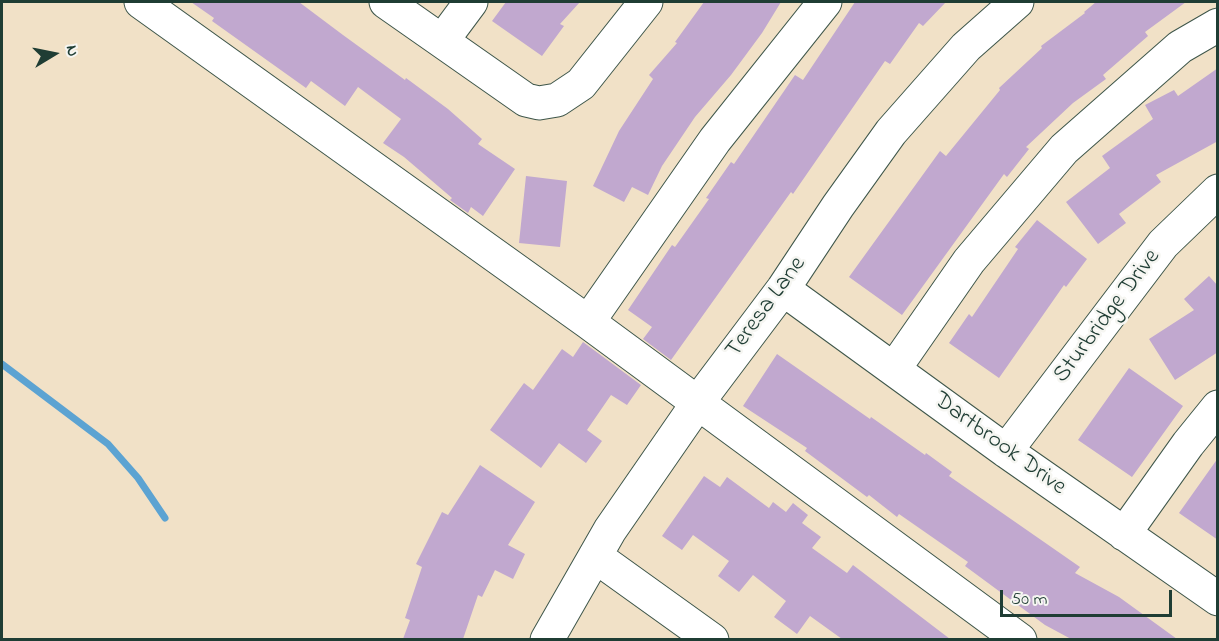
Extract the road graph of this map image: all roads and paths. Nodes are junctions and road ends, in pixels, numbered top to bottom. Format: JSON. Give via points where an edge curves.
{"nodes":[{"id":1,"x":141,"y":2,"type":"edge"},
{"id":2,"x":386,"y":2,"type":"edge"},
{"id":3,"x":471,"y":2,"type":"edge"},
{"id":4,"x":646,"y":2,"type":"edge"},
{"id":5,"x":825,"y":2,"type":"edge"},
{"id":6,"x":1017,"y":2,"type":"edge"},
{"id":7,"x":1218,"y":25,"type":"edge"},
{"id":8,"x":442,"y":41,"type":"junction"},
{"id":9,"x":1218,"y":191,"type":"edge"},
{"id":10,"x":783,"y":289,"type":"junction"},
{"id":11,"x":588,"y":322,"type":"junction"},
{"id":12,"x":894,"y":369,"type":"junction"},
{"id":13,"x":697,"y":404,"type":"junction"},
{"id":14,"x":1218,"y":407,"type":"edge"},
{"id":15,"x":1006,"y":451,"type":"junction"},
{"id":16,"x":1124,"y":534,"type":"junction"},
{"id":17,"x":595,"y":556,"type":"junction"},
{"id":18,"x":1218,"y":600,"type":"edge"},
{"id":19,"x":547,"y":639,"type":"edge"},
{"id":20,"x":712,"y":639,"type":"edge"},
{"id":21,"x":1020,"y":639,"type":"edge"}],
"edges":[{"from":1,"to":11,"type":"street"},
{"from":2,"to":8,"type":"street"},
{"from":3,"to":8,"type":"street"},
{"from":4,"to":8,"type":"street","via":[[581,84],[557,100],[526,100]]},
{"from":5,"to":11,"type":"street","via":[[715,140]]},
{"from":6,"to":10,"type":"street","name":"Teresa Lane","via":[[966,47],[891,132]]},
{"from":7,"to":12,"type":"street","via":[[1180,47],[1064,149],[969,261]]},
{"from":9,"to":15,"type":"street","name":"Sturbridge Drive","via":[[1163,244]]},
{"from":10,"to":12,"type":"street","name":"Dartbrook Drive"},
{"from":10,"to":13,"type":"street","name":"Teresa Lane"},
{"from":11,"to":13,"type":"street"},
{"from":12,"to":15,"type":"street","name":"Dartbrook Drive"},
{"from":13,"to":17,"type":"street","name":"Teresa Lane"},
{"from":13,"to":21,"type":"street"},
{"from":14,"to":16,"type":"street"},
{"from":15,"to":16,"type":"street","name":"Dartbrook Drive"},
{"from":16,"to":18,"type":"street","name":"Dartbrook Drive"},
{"from":17,"to":19,"type":"street","name":"Teresa Lane"},
{"from":17,"to":20,"type":"street"}]}
